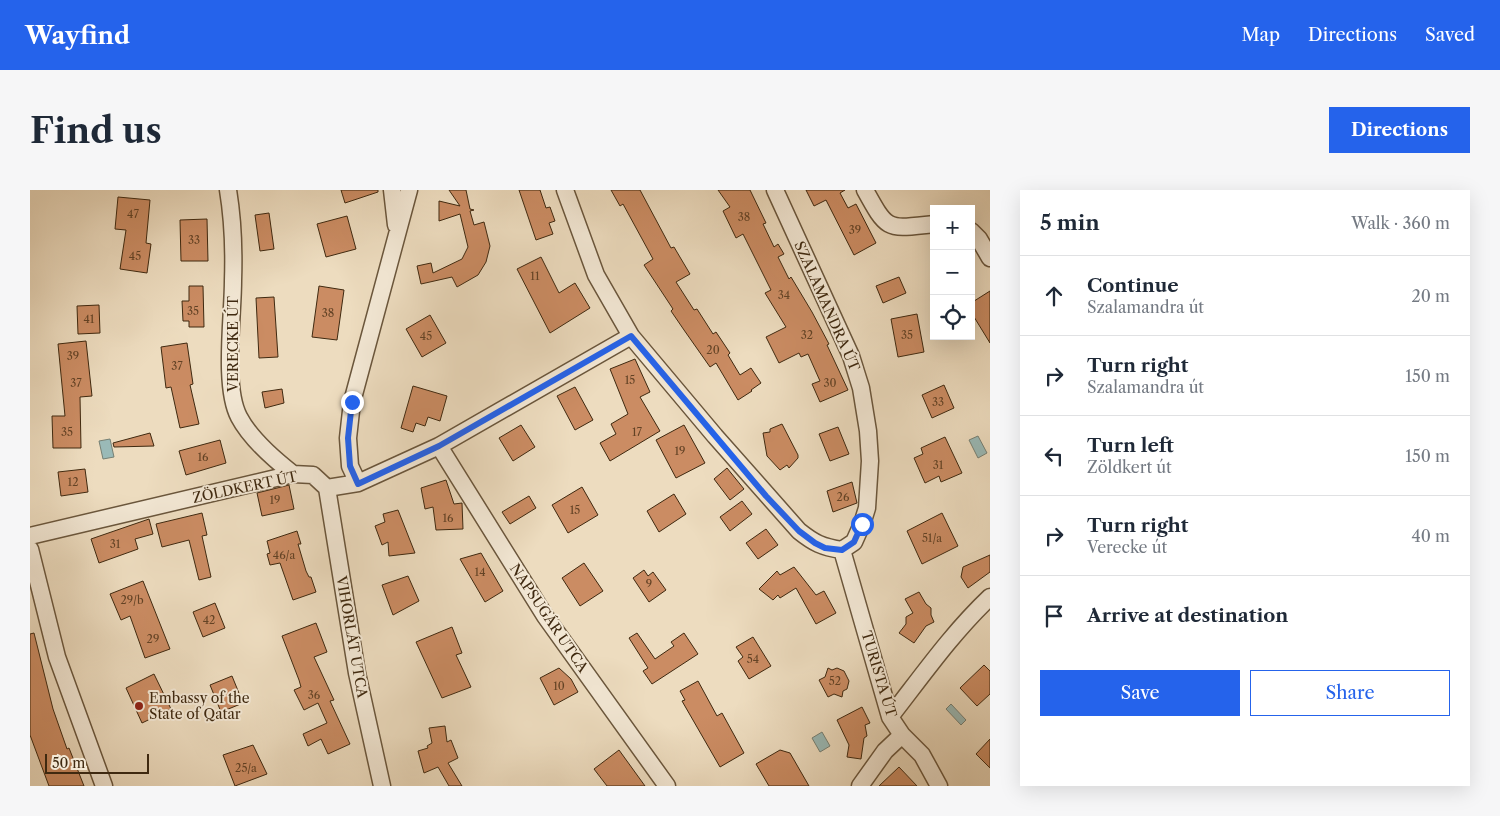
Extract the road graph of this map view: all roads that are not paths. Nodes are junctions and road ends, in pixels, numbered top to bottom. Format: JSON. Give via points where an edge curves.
{"nodes":[{"id":1,"x":228,"y":190,"type":"edge"},
{"id":2,"x":392,"y":190,"type":"edge"},
{"id":3,"x":409,"y":190,"type":"edge"},
{"id":4,"x":565,"y":190,"type":"edge"},
{"id":5,"x":775,"y":190,"type":"edge"},
{"id":6,"x":865,"y":190,"type":"edge"},
{"id":7,"x":930,"y":224,"type":"edge"},
{"id":8,"x":397,"y":233,"type":"junction"},
{"id":9,"x":975,"y":235,"type":"edge"},
{"id":10,"x":990,"y":258,"type":"edge"},
{"id":11,"x":631,"y":336,"type":"junction"},
{"id":12,"x":439,"y":446,"type":"junction"},
{"id":13,"x":293,"y":474,"type":"junction"},
{"id":14,"x":358,"y":484,"type":"junction"},
{"id":15,"x":327,"y":488,"type":"junction"},
{"id":16,"x":30,"y":536,"type":"edge"},
{"id":17,"x":30,"y":549,"type":"edge"},
{"id":18,"x":842,"y":550,"type":"junction"},
{"id":19,"x":990,"y":597,"type":"edge"},
{"id":20,"x":890,"y":718,"type":"junction"},
{"id":21,"x":902,"y":735,"type":"junction"},
{"id":22,"x":104,"y":786,"type":"edge"},
{"id":23,"x":382,"y":786,"type":"edge"},
{"id":24,"x":666,"y":786,"type":"edge"},
{"id":25,"x":860,"y":786,"type":"edge"},
{"id":26,"x":939,"y":786,"type":"edge"}],
"edges":[{"from":1,"to":13,"type":"street","name":"VERECKE ÚT","via":[[234,280],[230,368],[234,400],[248,429]]},
{"from":2,"to":8,"type":"street"},
{"from":3,"to":8,"type":"street"},
{"from":4,"to":11,"type":"street","via":[[596,275]]},
{"from":5,"to":18,"type":"street","name":"SZALAMANDRA ÚT","via":[[851,356],[861,388],[870,461],[867,508],[854,542]]},
{"from":6,"to":7,"type":"street","via":[[880,217],[888,224],[899,228]]},
{"from":8,"to":14,"type":"street","via":[[352,402],[348,438],[350,466]]},
{"from":9,"to":10,"type":"street"},
{"from":11,"to":12,"type":"street"},
{"from":11,"to":18,"type":"street","via":[[799,531],[820,545]]},
{"from":12,"to":14,"type":"street"},
{"from":12,"to":24,"type":"street","name":"NAPSUGÁR UTCA","via":[[545,616]]},
{"from":13,"to":15,"type":"street","name":"ZÖLDKERT ÚT","via":[[313,475]]},
{"from":13,"to":16,"type":"street","name":"ZÖLDKERT ÚT"},
{"from":14,"to":15,"type":"street"},
{"from":15,"to":23,"type":"street","name":"VIHORLÁT UTCA","via":[[357,673]]},
{"from":17,"to":22,"type":"street","via":[[56,657]]},
{"from":18,"to":20,"type":"street","name":"TURISTA ÚT"},
{"from":19,"to":20,"type":"street","via":[[953,636]]},
{"from":20,"to":21,"type":"street","name":"TURISTA ÚT"},
{"from":21,"to":25,"type":"street","via":[[885,751]]},
{"from":21,"to":26,"type":"street","name":"TURISTA ÚT","via":[[922,755]]}]}
